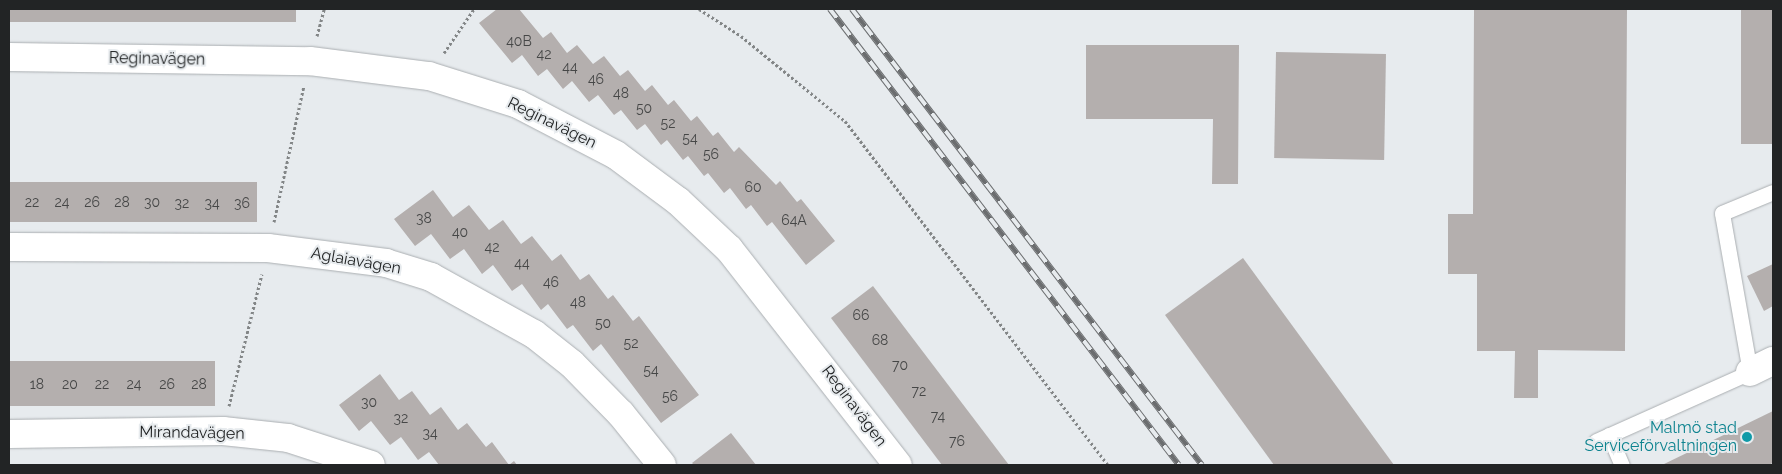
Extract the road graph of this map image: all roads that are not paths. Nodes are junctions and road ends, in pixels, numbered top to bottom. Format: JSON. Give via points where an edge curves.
{"nodes":[{"id":1,"x":9,"y":57,"type":"edge"},
{"id":2,"x":1773,"y":192,"type":"edge"},
{"id":3,"x":9,"y":247,"type":"edge"},
{"id":4,"x":1762,"y":366,"type":"edge"},
{"id":5,"x":9,"y":434,"type":"edge"},
{"id":6,"x":371,"y":465,"type":"edge"},
{"id":7,"x":662,"y":465,"type":"edge"},
{"id":8,"x":898,"y":465,"type":"edge"},
{"id":9,"x":1622,"y":465,"type":"edge"}],
"edges":[{"from":1,"to":8,"type":"street","name":"Reginavägen","via":[[310,61],[429,76],[518,104],[616,155],[678,201],[729,249]]},
{"from":2,"to":4,"type":"lane","via":[[1722,213]]},
{"from":3,"to":7,"type":"street","name":"Aglaiavägen","via":[[268,248],[386,263],[431,277],[534,334],[572,364],[621,414]]},
{"from":4,"to":9,"type":"lane","via":[[1602,438]]},
{"from":5,"to":6,"type":"street","name":"Mirandavägen","via":[[223,432],[288,438]]}]}
